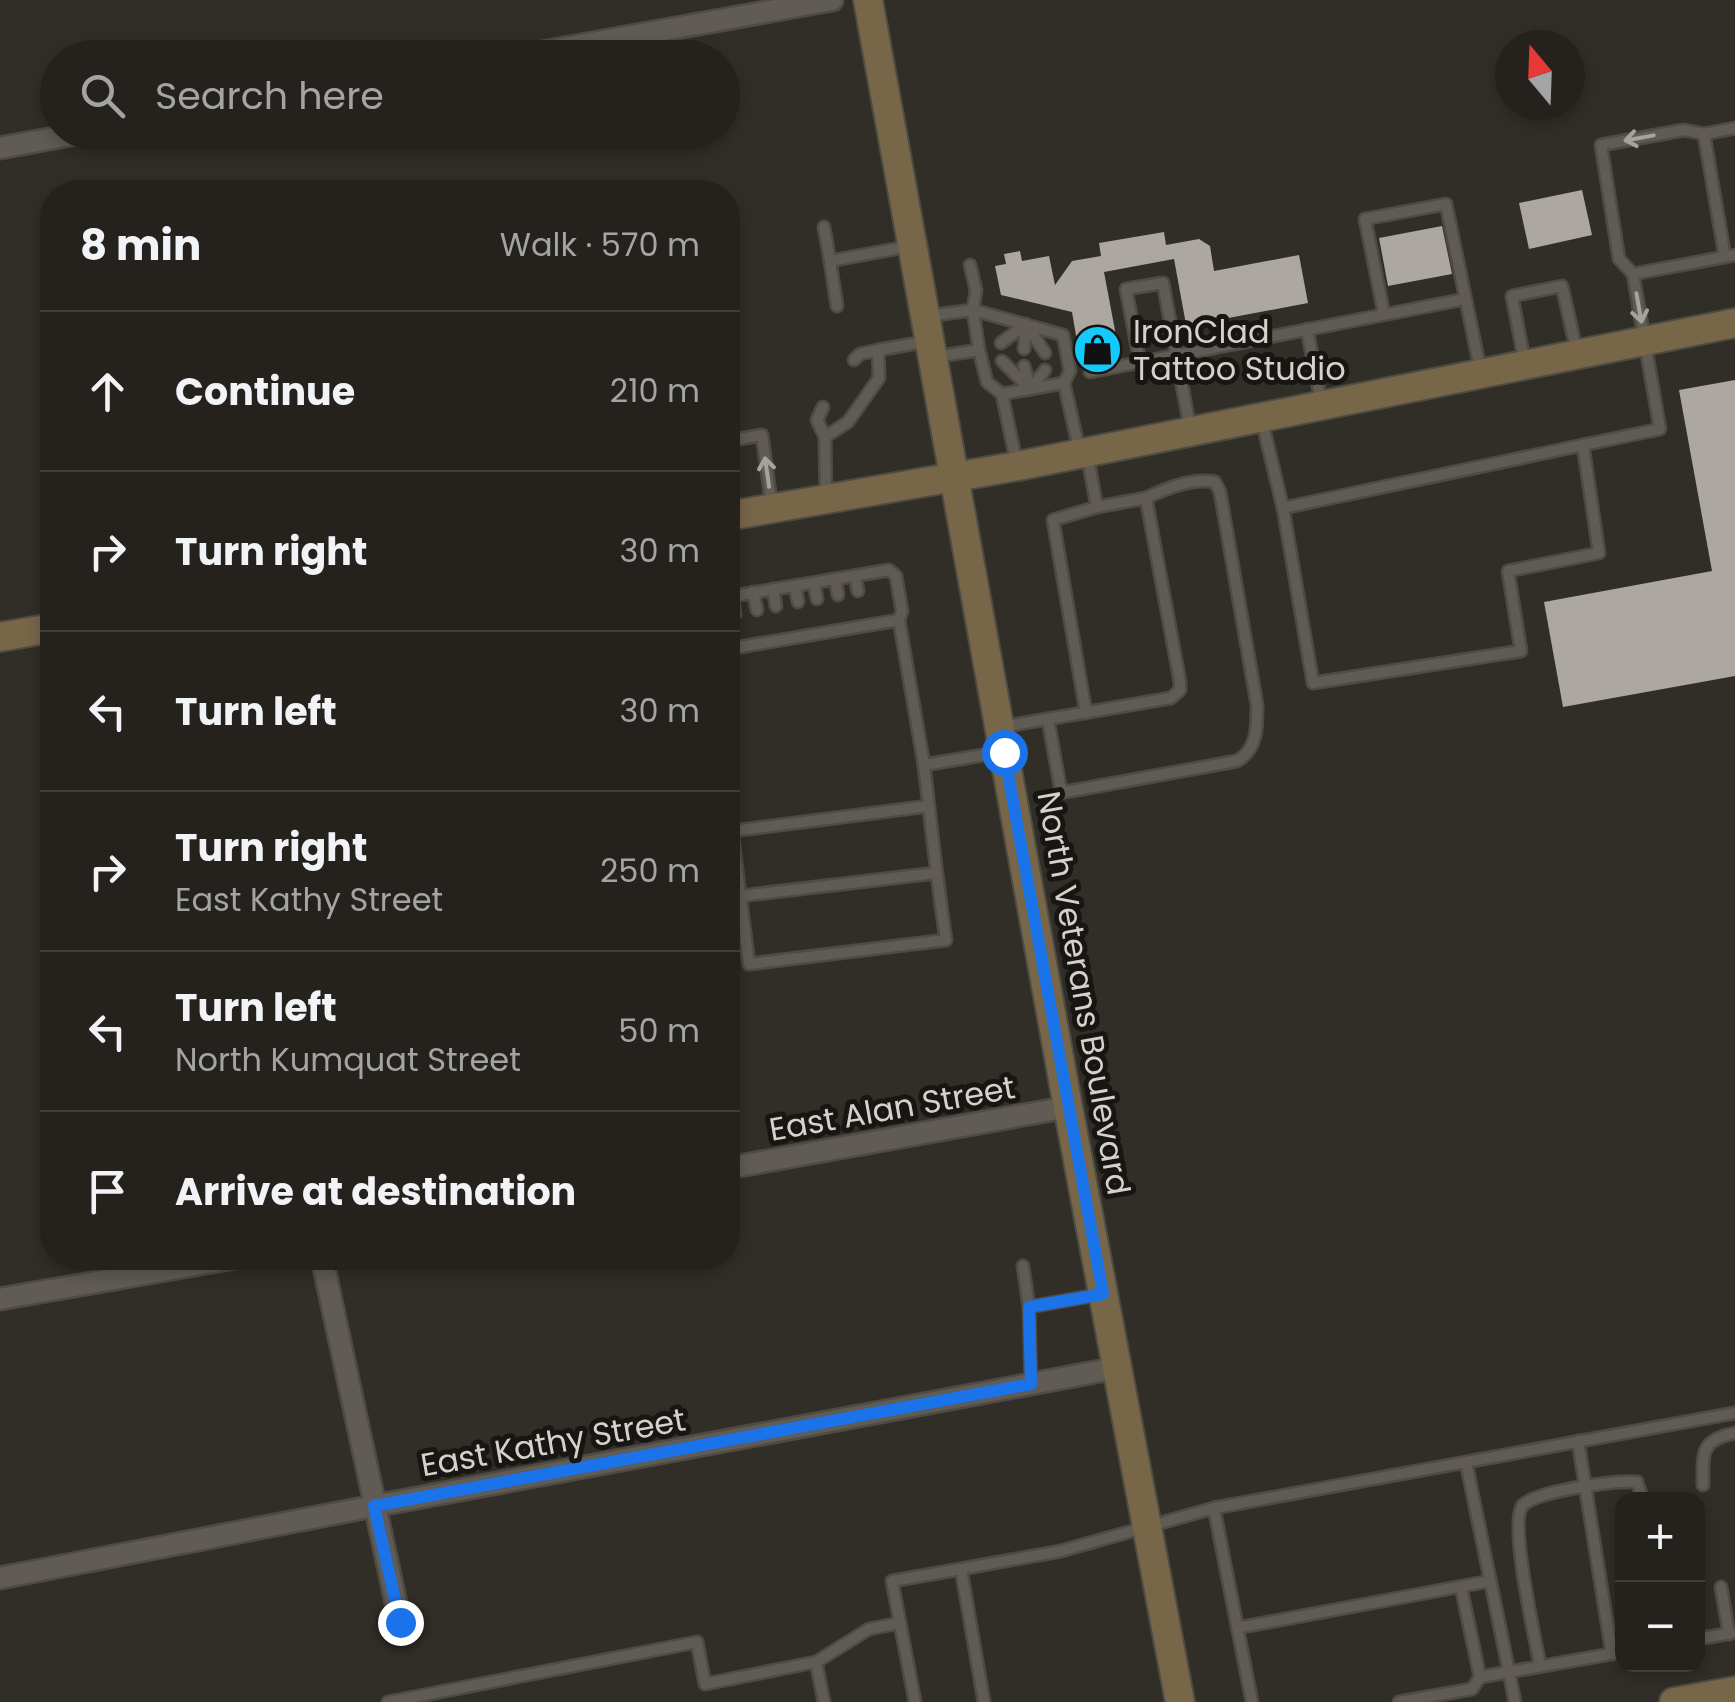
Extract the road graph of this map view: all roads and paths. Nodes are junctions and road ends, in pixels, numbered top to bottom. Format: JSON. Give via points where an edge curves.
{"nodes":[{"id":1,"x":832,"y":0,"type":"edge"},
{"id":2,"x":868,"y":0,"type":"edge"},
{"id":3,"x":609,"y":40,"type":"edge"},
{"id":4,"x":1735,"y":128,"type":"edge"},
{"id":5,"x":1704,"y":134,"type":"junction"},
{"id":6,"x":40,"y":141,"type":"edge"},
{"id":7,"x":0,"y":148,"type":"edge"},
{"id":8,"x":824,"y":227,"type":"dead end"},
{"id":9,"x":912,"y":246,"type":"junction"},
{"id":10,"x":1730,"y":256,"type":"edge"},
{"id":11,"x":830,"y":261,"type":"junction"},
{"id":12,"x":970,"y":265,"type":"dead end"},
{"id":13,"x":1633,"y":274,"type":"junction"},
{"id":14,"x":1466,"y":299,"type":"junction"},
{"id":15,"x":837,"y":306,"type":"dead end"},
{"id":16,"x":973,"y":310,"type":"junction"},
{"id":17,"x":1384,"y":314,"type":"junction"},
{"id":18,"x":1735,"y":323,"type":"edge"},
{"id":19,"x":1026,"y":324,"type":"junction"},
{"id":20,"x":1307,"y":329,"type":"junction"},
{"id":21,"x":929,"y":338,"type":"junction"},
{"id":22,"x":1644,"y":341,"type":"junction"},
{"id":23,"x":1001,"y":343,"type":"dead end"},
{"id":24,"x":1024,"y":349,"type":"dead end"},
{"id":25,"x":878,"y":350,"type":"junction"},
{"id":26,"x":980,"y":350,"type":"junction"},
{"id":27,"x":1046,"y":353,"type":"dead end"},
{"id":28,"x":1578,"y":354,"type":"junction"},
{"id":29,"x":1176,"y":355,"type":"junction"},
{"id":30,"x":854,"y":360,"type":"dead end"},
{"id":31,"x":1002,"y":361,"type":"dead end"},
{"id":32,"x":1140,"y":362,"type":"junction"},
{"id":33,"x":1525,"y":365,"type":"junction"},
{"id":34,"x":1024,"y":366,"type":"dead end"},
{"id":35,"x":1045,"y":370,"type":"dead end"},
{"id":36,"x":1090,"y":372,"type":"dead end"},
{"id":37,"x":1481,"y":374,"type":"junction"},
{"id":38,"x":1064,"y":382,"type":"junction"},
{"id":39,"x":1030,"y":389,"type":"junction"},
{"id":40,"x":1002,"y":394,"type":"junction"},
{"id":41,"x":1322,"y":405,"type":"junction"},
{"id":42,"x":823,"y":406,"type":"dead end"},
{"id":43,"x":1261,"y":418,"type":"junction"},
{"id":44,"x":1191,"y":432,"type":"junction"},
{"id":45,"x":825,"y":437,"type":"junction"},
{"id":46,"x":740,"y":438,"type":"edge"},
{"id":47,"x":1584,"y":445,"type":"junction"},
{"id":48,"x":1083,"y":453,"type":"junction"},
{"id":49,"x":1018,"y":466,"type":"junction"},
{"id":50,"x":954,"y":477,"type":"junction"},
{"id":51,"x":1146,"y":498,"type":"junction"},
{"id":52,"x":826,"y":500,"type":"junction"},
{"id":53,"x":1098,"y":507,"type":"junction"},
{"id":54,"x":1282,"y":508,"type":"junction"},
{"id":55,"x":772,"y":509,"type":"junction"},
{"id":56,"x":740,"y":514,"type":"edge"},
{"id":57,"x":855,"y":576,"type":"junction"},
{"id":58,"x":835,"y":580,"type":"junction"},
{"id":59,"x":814,"y":583,"type":"junction"},
{"id":60,"x":795,"y":586,"type":"junction"},
{"id":61,"x":773,"y":589,"type":"junction"},
{"id":62,"x":858,"y":591,"type":"dead end"},
{"id":63,"x":754,"y":592,"type":"junction"},
{"id":64,"x":740,"y":594,"type":"edge"},
{"id":65,"x":838,"y":595,"type":"dead end"},
{"id":66,"x":818,"y":598,"type":"dead end"},
{"id":67,"x":798,"y":602,"type":"dead end"},
{"id":68,"x":776,"y":606,"type":"dead end"},
{"id":69,"x":756,"y":610,"type":"dead end"},
{"id":70,"x":862,"y":610,"type":"dead end"},
{"id":71,"x":842,"y":614,"type":"dead end"},
{"id":72,"x":821,"y":617,"type":"dead end"},
{"id":73,"x":898,"y":620,"type":"junction"},
{"id":74,"x":802,"y":621,"type":"dead end"},
{"id":75,"x":780,"y":625,"type":"dead end"},
{"id":76,"x":865,"y":626,"type":"junction"},
{"id":77,"x":760,"y":628,"type":"dead end"},
{"id":78,"x":845,"y":629,"type":"junction"},
{"id":79,"x":40,"y":630,"type":"edge"},
{"id":80,"x":824,"y":633,"type":"junction"},
{"id":81,"x":804,"y":636,"type":"junction"},
{"id":82,"x":0,"y":637,"type":"edge"},
{"id":83,"x":783,"y":640,"type":"junction"},
{"id":84,"x":740,"y":642,"type":"edge"},
{"id":85,"x":762,"y":644,"type":"junction"},
{"id":86,"x":741,"y":647,"type":"joint"},
{"id":87,"x":1086,"y":713,"type":"junction"},
{"id":88,"x":1048,"y":719,"type":"junction"},
{"id":89,"x":1002,"y":740,"type":"junction"},
{"id":90,"x":924,"y":765,"type":"junction"},
{"id":91,"x":929,"y":806,"type":"junction"},
{"id":92,"x":740,"y":830,"type":"edge"},
{"id":93,"x":936,"y":873,"type":"junction"},
{"id":94,"x":740,"y":896,"type":"joint"},
{"id":95,"x":1068,"y":1107,"type":"junction"},
{"id":96,"x":740,"y":1166,"type":"edge"},
{"id":97,"x":1023,"y":1266,"type":"dead end"},
{"id":98,"x":166,"y":1270,"type":"edge"},
{"id":99,"x":325,"y":1270,"type":"edge"},
{"id":100,"x":1103,"y":1294,"type":"junction"},
{"id":101,"x":0,"y":1299,"type":"edge"},
{"id":102,"x":1029,"y":1307,"type":"junction"},
{"id":103,"x":1117,"y":1368,"type":"junction"},
{"id":104,"x":1031,"y":1384,"type":"junction"},
{"id":105,"x":1735,"y":1413,"type":"edge"},
{"id":106,"x":1735,"y":1432,"type":"edge"},
{"id":107,"x":1578,"y":1441,"type":"junction"},
{"id":108,"x":1466,"y":1462,"type":"junction"},
{"id":109,"x":1586,"y":1484,"type":"junction"},
{"id":110,"x":1704,"y":1485,"type":"dead end"},
{"id":111,"x":1640,"y":1492,"type":"edge"},
{"id":112,"x":374,"y":1506,"type":"junction"},
{"id":113,"x":1214,"y":1508,"type":"junction"},
{"id":114,"x":1148,"y":1528,"type":"junction"},
{"id":115,"x":961,"y":1569,"type":"junction"},
{"id":116,"x":0,"y":1578,"type":"edge"},
{"id":117,"x":1490,"y":1581,"type":"junction"},
{"id":118,"x":1721,"y":1586,"type":"dead end"},
{"id":119,"x":1461,"y":1587,"type":"junction"},
{"id":120,"x":400,"y":1622,"type":"dead end"},
{"id":121,"x":900,"y":1624,"type":"junction"},
{"id":122,"x":1238,"y":1628,"type":"junction"},
{"id":123,"x":1732,"y":1633,"type":"edge"},
{"id":124,"x":1705,"y":1638,"type":"edge"},
{"id":125,"x":1615,"y":1642,"type":"edge"},
{"id":126,"x":1615,"y":1653,"type":"edge"},
{"id":127,"x":816,"y":1662,"type":"junction"},
{"id":128,"x":1540,"y":1666,"type":"junction"},
{"id":129,"x":1508,"y":1672,"type":"junction"},
{"id":130,"x":1480,"y":1677,"type":"junction"},
{"id":131,"x":1735,"y":1692,"type":"edge"},
{"id":132,"x":388,"y":1702,"type":"edge"},
{"id":133,"x":824,"y":1702,"type":"edge"},
{"id":134,"x":915,"y":1702,"type":"edge"},
{"id":135,"x":984,"y":1702,"type":"edge"},
{"id":136,"x":1180,"y":1702,"type":"edge"},
{"id":137,"x":1252,"y":1702,"type":"edge"},
{"id":138,"x":1399,"y":1702,"type":"edge"},
{"id":139,"x":1514,"y":1702,"type":"edge"},
{"id":140,"x":1674,"y":1702,"type":"edge"}],
"edges":[{"from":1,"to":3,"type":"street"},
{"from":2,"to":9,"type":"main road","name":"North Veterans Boulevard"},
{"from":4,"to":5,"type":"lane"},
{"from":5,"to":10,"type":"lane"},
{"from":5,"to":13,"type":"lane","one_way":true,"via":[[1684,130],[1601,145],[1619,259]]},
{"from":6,"to":7,"type":"street"},
{"from":8,"to":11,"type":"lane"},
{"from":9,"to":11,"type":"lane"},
{"from":9,"to":21,"type":"main road","name":"North Veterans Boulevard"},
{"from":10,"to":13,"type":"lane"},
{"from":11,"to":15,"type":"lane"},
{"from":12,"to":16,"type":"lane"},
{"from":13,"to":22,"type":"lane","one_way":true},
{"from":14,"to":17,"type":"lane"},
{"from":14,"to":17,"type":"lane","via":[[1446,204],[1366,219]]},
{"from":14,"to":37,"type":"lane"},
{"from":16,"to":19,"type":"lane"},
{"from":16,"to":21,"type":"lane"},
{"from":16,"to":26,"type":"lane"},
{"from":17,"to":20,"type":"lane"},
{"from":18,"to":22,"type":"main road"},
{"from":19,"to":23,"type":"lane"},
{"from":19,"to":24,"type":"lane"},
{"from":19,"to":27,"type":"lane"},
{"from":19,"to":38,"type":"lane","via":[[1063,336],[1070,371]]},
{"from":20,"to":29,"type":"lane"},
{"from":20,"to":41,"type":"lane"},
{"from":21,"to":25,"type":"lane"},
{"from":21,"to":26,"type":"lane"},
{"from":21,"to":50,"type":"main road","name":"North Veterans Boulevard"},
{"from":22,"to":28,"type":"main road"},
{"from":22,"to":47,"type":"lane","via":[[1660,429]]},
{"from":25,"to":30,"type":"lane"},
{"from":25,"to":45,"type":"lane","via":[[878,378],[848,422]]},
{"from":26,"to":40,"type":"lane","via":[[987,382]]},
{"from":28,"to":33,"type":"main road"},
{"from":28,"to":33,"type":"lane","via":[[1562,286],[1512,296]]},
{"from":29,"to":32,"type":"lane"},
{"from":29,"to":32,"type":"lane","via":[[1162,283],[1126,289]]},
{"from":29,"to":44,"type":"lane"},
{"from":31,"to":39,"type":"lane"},
{"from":32,"to":36,"type":"lane"},
{"from":33,"to":37,"type":"main road"},
{"from":34,"to":39,"type":"lane"},
{"from":35,"to":39,"type":"lane"},
{"from":37,"to":41,"type":"main road"},
{"from":38,"to":39,"type":"lane"},
{"from":38,"to":48,"type":"lane"},
{"from":39,"to":40,"type":"lane"},
{"from":40,"to":49,"type":"lane"},
{"from":41,"to":43,"type":"main road"},
{"from":42,"to":45,"type":"lane","via":[[817,420]]},
{"from":43,"to":44,"type":"main road"},
{"from":43,"to":54,"type":"lane"},
{"from":44,"to":48,"type":"main road"},
{"from":45,"to":52,"type":"lane"},
{"from":55,"to":46,"type":"lane","one_way":true,"via":[[762,435]]},
{"from":47,"to":54,"type":"lane"},
{"from":47,"to":54,"type":"lane","via":[[1600,552],[1508,571],[1521,651],[1313,683]]},
{"from":48,"to":49,"type":"main road"},
{"from":48,"to":53,"type":"lane"},
{"from":49,"to":50,"type":"main road"},
{"from":50,"to":52,"type":"main road"},
{"from":50,"to":89,"type":"main road","name":"North Veterans Boulevard"},
{"from":51,"to":53,"type":"lane"},
{"from":51,"to":87,"type":"lane","via":[[1180,690],[1171,698]]},
{"from":51,"to":88,"type":"lane","via":[[1206,480],[1220,492],[1257,705],[1252,745],[1237,760],[1065,792]]},
{"from":52,"to":55,"type":"main road"},
{"from":53,"to":87,"type":"lane","via":[[1053,520]]},
{"from":55,"to":56,"type":"main road"},
{"from":57,"to":58,"type":"lane"},
{"from":57,"to":62,"type":"lane"},
{"from":57,"to":73,"type":"lane","via":[[889,570],[896,576]]},
{"from":58,"to":59,"type":"lane"},
{"from":58,"to":65,"type":"lane"},
{"from":59,"to":60,"type":"lane"},
{"from":59,"to":66,"type":"lane"},
{"from":60,"to":61,"type":"lane"},
{"from":60,"to":67,"type":"lane"},
{"from":61,"to":63,"type":"lane"},
{"from":61,"to":68,"type":"lane"},
{"from":63,"to":64,"type":"lane"},
{"from":63,"to":69,"type":"lane"},
{"from":70,"to":76,"type":"lane"},
{"from":71,"to":78,"type":"lane"},
{"from":72,"to":80,"type":"lane"},
{"from":73,"to":76,"type":"lane"},
{"from":73,"to":90,"type":"lane"},
{"from":74,"to":81,"type":"lane"},
{"from":75,"to":83,"type":"lane"},
{"from":76,"to":78,"type":"lane"},
{"from":77,"to":85,"type":"lane"},
{"from":78,"to":80,"type":"lane"},
{"from":79,"to":82,"type":"main road"},
{"from":80,"to":81,"type":"lane"},
{"from":81,"to":83,"type":"lane"},
{"from":83,"to":85,"type":"lane"},
{"from":84,"to":86,"type":"lane"},
{"from":85,"to":86,"type":"lane"},
{"from":87,"to":88,"type":"lane"},
{"from":88,"to":89,"type":"lane"},
{"from":89,"to":90,"type":"lane"},
{"from":89,"to":95,"type":"main road","name":"North Veterans Boulevard"},
{"from":90,"to":91,"type":"lane"},
{"from":91,"to":92,"type":"lane"},
{"from":91,"to":93,"type":"lane"},
{"from":93,"to":94,"type":"lane"},
{"from":93,"to":94,"type":"lane","via":[[946,940],[750,964]]},
{"from":95,"to":96,"type":"street","name":"East Alan Street"},
{"from":95,"to":100,"type":"main road","name":"North Veterans Boulevard"},
{"from":97,"to":102,"type":"lane"},
{"from":98,"to":101,"type":"street"},
{"from":99,"to":112,"type":"street"},
{"from":100,"to":102,"type":"lane"},
{"from":100,"to":103,"type":"main road","name":"North Veterans Boulevard"},
{"from":102,"to":104,"type":"lane"},
{"from":103,"to":104,"type":"street","name":"East Kathy Street"},
{"from":103,"to":114,"type":"main road","name":"North Veterans Boulevard"},
{"from":104,"to":112,"type":"street","name":"East Kathy Street"},
{"from":105,"to":107,"type":"lane"},
{"from":106,"to":110,"type":"lane","via":[[1707,1446]]},
{"from":107,"to":108,"type":"lane"},
{"from":107,"to":109,"type":"lane"},
{"from":108,"to":113,"type":"lane"},
{"from":108,"to":117,"type":"lane"},
{"from":109,"to":111,"type":"lane","via":[[1637,1482]]},
{"from":109,"to":125,"type":"lane"},
{"from":109,"to":128,"type":"lane","via":[[1532,1500],[1519,1513],[1518,1544]]},
{"from":112,"to":116,"type":"street","name":"East Kathy Street"},
{"from":112,"to":120,"type":"street"},
{"from":113,"to":114,"type":"lane"},
{"from":113,"to":122,"type":"lane"},
{"from":114,"to":115,"type":"lane"},
{"from":114,"to":136,"type":"main road","name":"North Veterans Boulevard"},
{"from":115,"to":121,"type":"lane","via":[[892,1581]]},
{"from":115,"to":135,"type":"lane"},
{"from":117,"to":119,"type":"lane"},
{"from":117,"to":129,"type":"lane"},
{"from":118,"to":123,"type":"lane"},
{"from":119,"to":122,"type":"lane"},
{"from":119,"to":130,"type":"lane"},
{"from":121,"to":127,"type":"lane","via":[[869,1629]]},
{"from":121,"to":134,"type":"lane"},
{"from":122,"to":137,"type":"lane"},
{"from":123,"to":124,"type":"lane"},
{"from":126,"to":128,"type":"lane"},
{"from":127,"to":132,"type":"lane","via":[[705,1684],[697,1642]]},
{"from":127,"to":133,"type":"lane"},
{"from":128,"to":129,"type":"lane"},
{"from":129,"to":130,"type":"lane"},
{"from":129,"to":139,"type":"lane"},
{"from":130,"to":138,"type":"lane","via":[[1472,1689]]},
{"from":131,"to":140,"type":"main road"}]}
